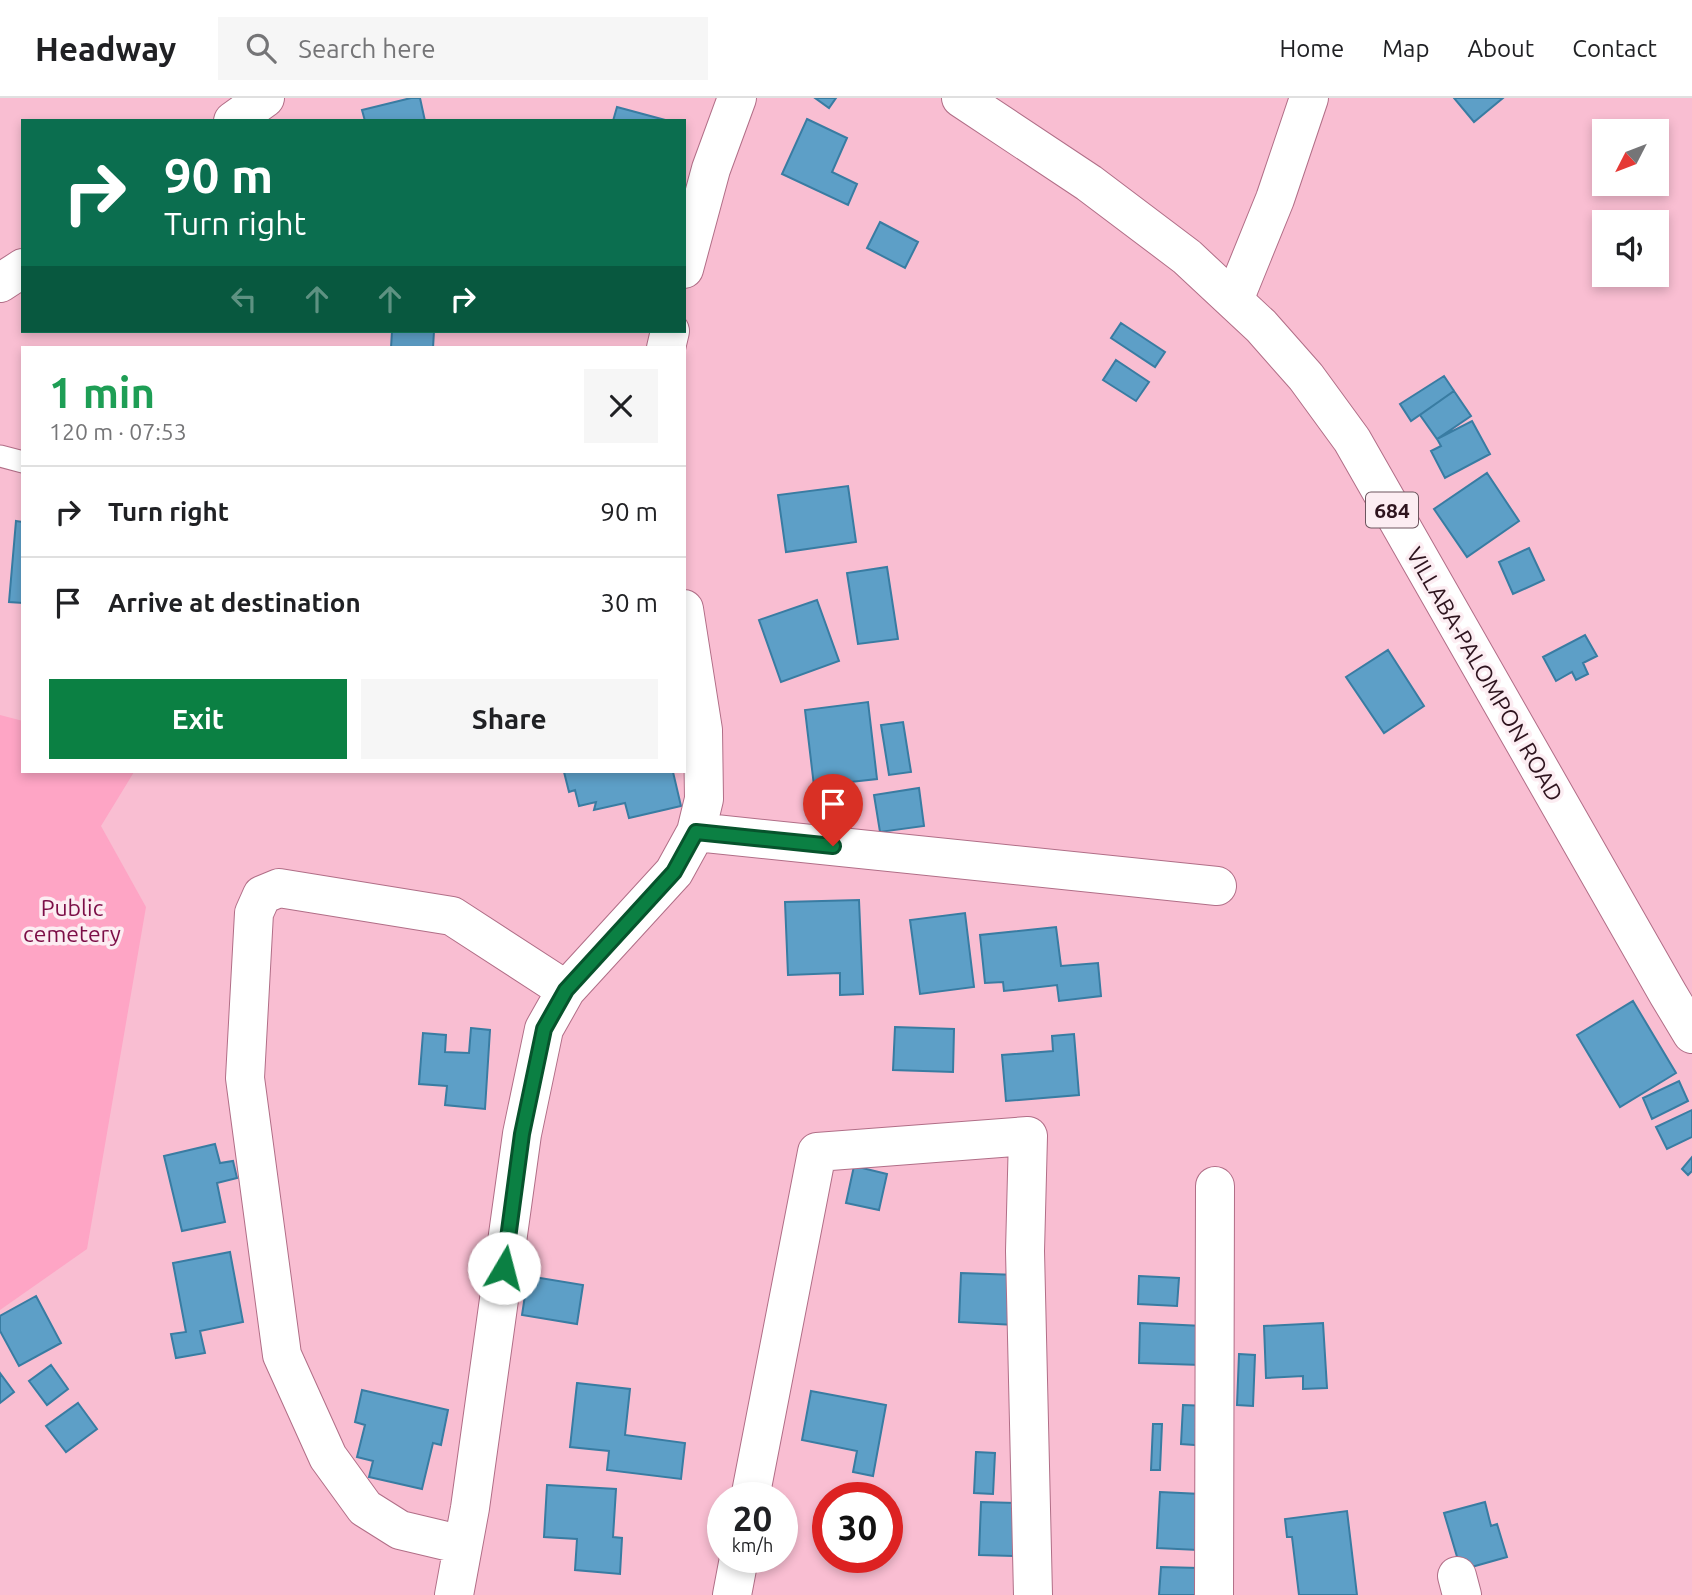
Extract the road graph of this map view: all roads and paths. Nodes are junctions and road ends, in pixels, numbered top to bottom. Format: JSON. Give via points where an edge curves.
{"nodes":[{"id":1,"x":265,"y":98,"type":"edge"},
{"id":2,"x":737,"y":98,"type":"edge"},
{"id":3,"x":961,"y":98,"type":"edge"},
{"id":4,"x":1308,"y":98,"type":"edge"},
{"id":5,"x":236,"y":119,"type":"edge"},
{"id":6,"x":686,"y":262,"type":"edge"},
{"id":7,"x":21,"y":269,"type":"edge"},
{"id":8,"x":0,"y":283,"type":"edge"},
{"id":9,"x":1234,"y":300,"type":"junction"},
{"id":10,"x":0,"y":456,"type":"edge"},
{"id":11,"x":21,"y":461,"type":"edge"},
{"id":12,"x":686,"y":622,"type":"edge"},
{"id":13,"x":696,"y":832,"type":"junction"},
{"id":14,"x":1217,"y":886,"type":"dead end"},
{"id":15,"x":566,"y":990,"type":"junction"},
{"id":16,"x":1692,"y":1034,"type":"edge"},
{"id":17,"x":1215,"y":1185,"type":"dead end"},
{"id":18,"x":754,"y":1482,"type":"edge"},
{"id":19,"x":463,"y":1545,"type":"junction"},
{"id":20,"x":736,"y":1573,"type":"edge"},
{"id":21,"x":454,"y":1595,"type":"edge"},
{"id":22,"x":732,"y":1595,"type":"edge"},
{"id":23,"x":1032,"y":1595,"type":"edge"},
{"id":24,"x":1214,"y":1595,"type":"edge"}],
"edges":[{"from":1,"to":5,"type":"street"},
{"from":2,"to":6,"type":"street","via":[[711,169]]},
{"from":3,"to":9,"type":"street","name":"VILLABA-PALOMPON ROAD","number":"684","via":[[1089,183],[1187,257]]},
{"from":4,"to":9,"type":"street","via":[[1275,199]]},
{"from":7,"to":8,"type":"street"},
{"from":9,"to":16,"type":"street","name":"VILLABA-PALOMPON ROAD","number":"684","via":[[1306,377],[1352,440]]},
{"from":10,"to":11,"type":"lane"},
{"from":12,"to":13,"type":"street","via":[[703,730],[704,799]]},
{"from":13,"to":14,"type":"street"},
{"from":13,"to":15,"type":"street","via":[[674,872]]},
{"from":15,"to":19,"type":"street","via":[[544,1029],[522,1134]]},
{"from":15,"to":19,"type":"street","via":[[452,916],[279,888],[262,895],[254,913],[245,1078],[282,1355],[328,1457],[365,1508],[400,1530]]},
{"from":17,"to":24,"type":"street"},
{"from":18,"to":23,"type":"street","via":[[817,1152],[1028,1136],[1025,1251]]},
{"from":19,"to":21,"type":"street"},
{"from":20,"to":22,"type":"street"}]}
